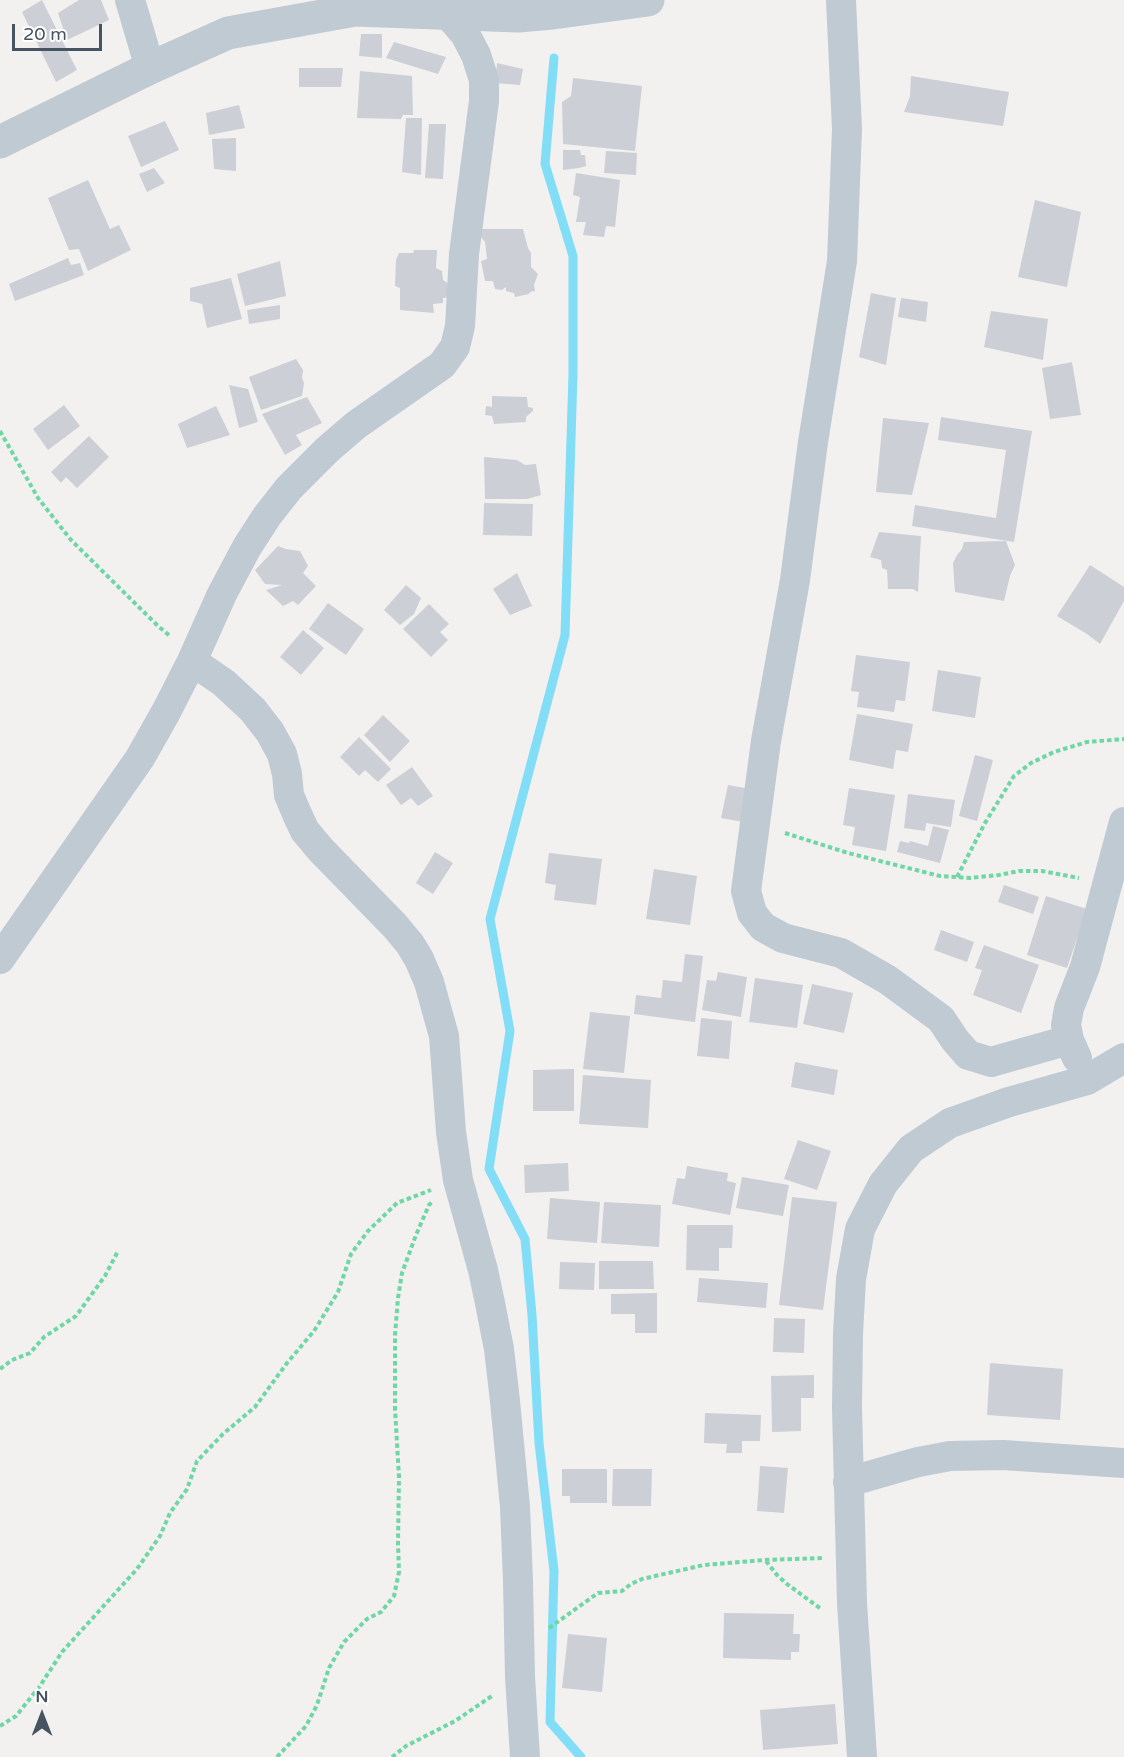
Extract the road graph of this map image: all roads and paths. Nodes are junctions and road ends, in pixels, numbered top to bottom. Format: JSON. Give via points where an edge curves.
{"nodes":[{"id":1,"x":130,"y":0,"type":"edge"},
{"id":2,"x":648,"y":0,"type":"edge"},
{"id":3,"x":841,"y":0,"type":"edge"},
{"id":4,"x":440,"y":6,"type":"edge"},
{"id":5,"x":150,"y":68,"type":"junction"},
{"id":6,"x":0,"y":142,"type":"edge"},
{"id":7,"x":0,"y":431,"type":"edge"},
{"id":8,"x":193,"y":658,"type":"junction"},
{"id":9,"x":1124,"y":739,"type":"edge"},
{"id":10,"x":756,"y":822,"type":"junction"},
{"id":11,"x":1124,"y":822,"type":"edge"},
{"id":12,"x":957,"y":877,"type":"junction"},
{"id":13,"x":1108,"y":884,"type":"junction"},
{"id":14,"x":0,"y":959,"type":"edge"},
{"id":15,"x":1070,"y":1041,"type":"junction"},
{"id":16,"x":1124,"y":1058,"type":"edge"},
{"id":17,"x":1087,"y":1080,"type":"junction"},
{"id":18,"x":458,"y":1180,"type":"junction"},
{"id":19,"x":118,"y":1251,"type":"dead end"},
{"id":20,"x":0,"y":1369,"type":"edge"},
{"id":21,"x":1124,"y":1463,"type":"edge"},
{"id":22,"x":848,"y":1482,"type":"junction"},
{"id":23,"x":851,"y":1557,"type":"junction"},
{"id":24,"x":765,"y":1560,"type":"junction"},
{"id":25,"x":519,"y":1631,"type":"junction"},
{"id":26,"x":854,"y":1636,"type":"junction"},
{"id":27,"x":520,"y":1677,"type":"junction"},
{"id":28,"x":0,"y":1726,"type":"edge"},
{"id":29,"x":277,"y":1757,"type":"edge"},
{"id":30,"x":392,"y":1757,"type":"edge"},
{"id":31,"x":525,"y":1757,"type":"edge"},
{"id":32,"x":862,"y":1757,"type":"edge"}],
"edges":[{"from":1,"to":5,"type":"street"},
{"from":2,"to":4,"type":"street","via":[[518,16]]},
{"from":3,"to":10,"type":"street","via":[[847,129],[842,261]]},
{"from":4,"to":5,"type":"street","via":[[356,10],[228,33]]},
{"from":4,"to":8,"type":"street","via":[[465,34],[484,80],[455,347],[442,365],[356,425],[289,488],[247,547]]},
{"from":5,"to":6,"type":"street"},
{"from":7,"to":8,"type":"path","via":[[38,498],[71,540]]},
{"from":8,"to":14,"type":"street","via":[[140,758]]},
{"from":8,"to":18,"type":"street","via":[[265,724],[282,754],[289,795],[305,831],[395,926],[419,959],[444,1036],[450,1132]]},
{"from":9,"to":12,"type":"path","via":[[1087,742],[1054,752],[1014,776]]},
{"from":10,"to":12,"type":"path","via":[[848,853]]},
{"from":10,"to":15,"type":"street","via":[[746,891],[752,912],[764,927],[783,938],[841,953],[867,967],[941,1019],[968,1055],[991,1062]]},
{"from":11,"to":13,"type":"street"},
{"from":12,"to":13,"type":"path","via":[[1042,871]]},
{"from":13,"to":15,"type":"street","via":[[1066,1024]]},
{"from":15,"to":17,"type":"street"},
{"from":16,"to":17,"type":"street"},
{"from":17,"to":22,"type":"street","via":[[950,1123],[911,1149],[883,1184],[861,1229],[851,1279]]},
{"from":18,"to":25,"type":"street","via":[[483,1269],[499,1349],[515,1508]]},
{"from":18,"to":28,"type":"path","via":[[397,1203],[368,1231],[351,1254],[338,1292],[314,1331],[255,1407],[197,1461],[187,1489],[137,1569],[62,1652],[16,1716]]},
{"from":18,"to":29,"type":"path","via":[[429,1205],[402,1274],[398,1298],[395,1409],[399,1572],[394,1596],[344,1642],[306,1726]]},
{"from":19,"to":20,"type":"path","via":[[76,1316],[44,1337],[30,1353]]},
{"from":21,"to":22,"type":"street","via":[[1003,1455],[950,1456]]},
{"from":22,"to":23,"type":"street"},
{"from":23,"to":24,"type":"path"},
{"from":23,"to":26,"type":"street"},
{"from":24,"to":25,"type":"path","via":[[704,1565],[642,1579],[622,1591],[598,1593],[547,1629]]},
{"from":24,"to":26,"type":"path","via":[[787,1584]]},
{"from":25,"to":27,"type":"street"},
{"from":26,"to":32,"type":"street"},
{"from":27,"to":30,"type":"path"},
{"from":27,"to":31,"type":"street"}]}
